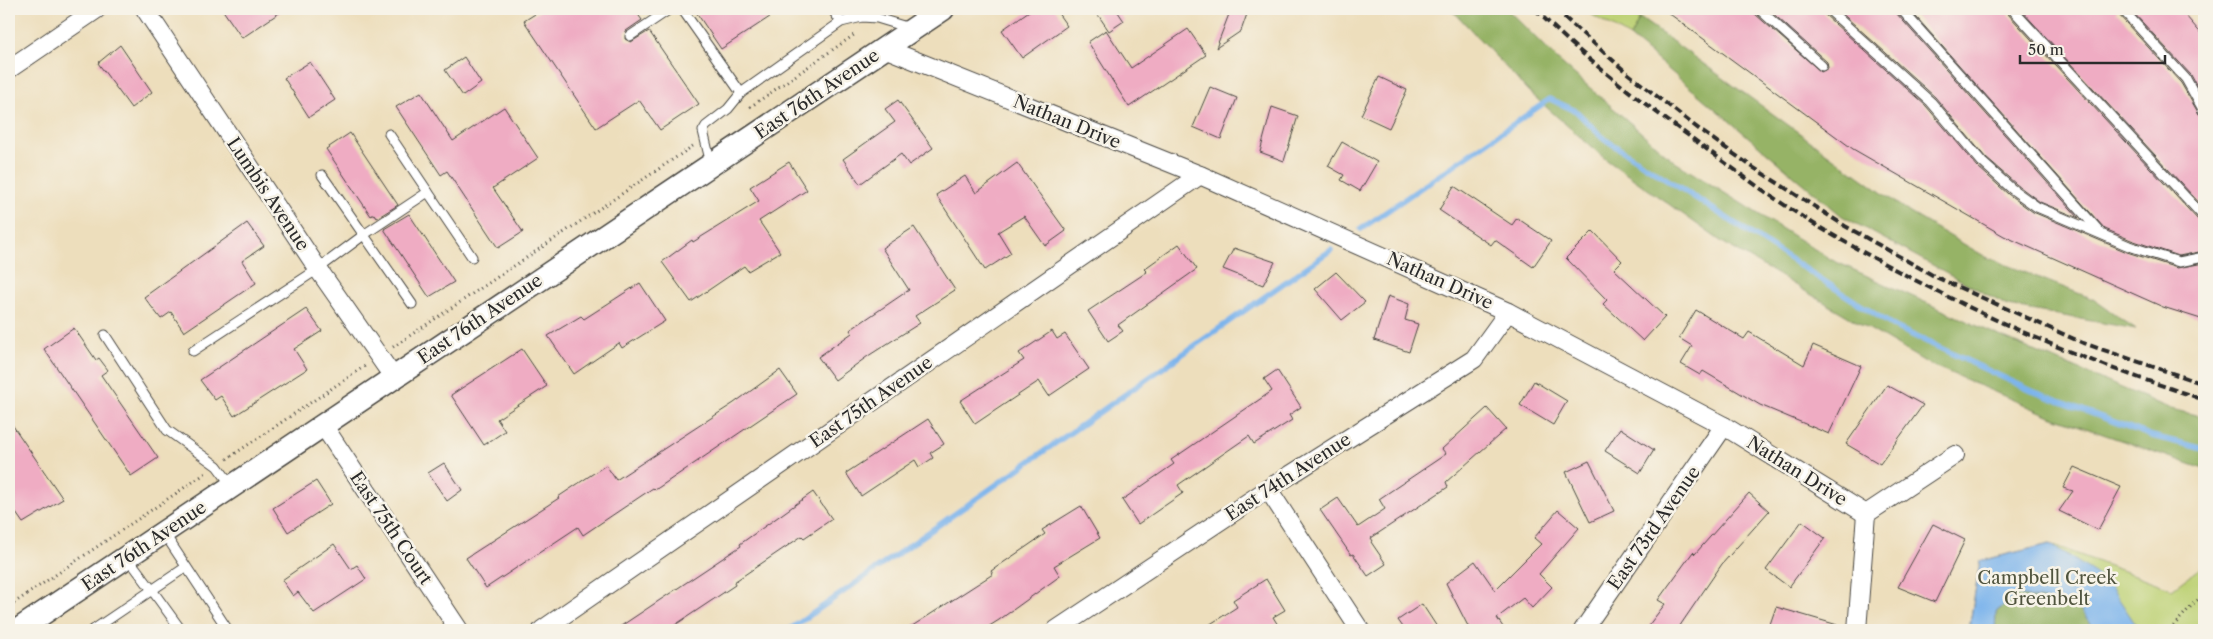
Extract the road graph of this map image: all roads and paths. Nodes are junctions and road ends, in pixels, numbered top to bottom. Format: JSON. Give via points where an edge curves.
{"nodes":[{"id":1,"x":97,"y":9,"type":"edge"},
{"id":2,"x":145,"y":9,"type":"edge"},
{"id":3,"x":670,"y":9,"type":"edge"},
{"id":4,"x":682,"y":9,"type":"edge"},
{"id":5,"x":832,"y":9,"type":"edge"},
{"id":6,"x":942,"y":9,"type":"edge"},
{"id":7,"x":1759,"y":9,"type":"edge"},
{"id":8,"x":1828,"y":9,"type":"edge"},
{"id":9,"x":1900,"y":9,"type":"edge"},
{"id":10,"x":2012,"y":9,"type":"edge"},
{"id":11,"x":2122,"y":9,"type":"edge"},
{"id":12,"x":877,"y":18,"type":"junction"},
{"id":13,"x":841,"y":22,"type":"junction"},
{"id":14,"x":913,"y":29,"type":"junction"},
{"id":15,"x":630,"y":36,"type":"dead end"},
{"id":16,"x":884,"y":48,"type":"junction"},
{"id":17,"x":1822,"y":66,"type":"dead end"},
{"id":18,"x":9,"y":69,"type":"edge"},
{"id":19,"x":740,"y":93,"type":"junction"},
{"id":20,"x":743,"y":111,"type":"dead end"},
{"id":21,"x":2204,"y":111,"type":"edge"},
{"id":22,"x":389,"y":134,"type":"dead end"},
{"id":23,"x":704,"y":139,"type":"junction"},
{"id":24,"x":711,"y":164,"type":"junction"},
{"id":25,"x":322,"y":174,"type":"dead end"},
{"id":26,"x":1200,"y":175,"type":"junction"},
{"id":27,"x":428,"y":192,"type":"junction"},
{"id":28,"x":2204,"y":218,"type":"edge"},
{"id":29,"x":364,"y":234,"type":"junction"},
{"id":30,"x":2102,"y":234,"type":"junction"},
{"id":31,"x":472,"y":257,"type":"dead end"},
{"id":32,"x":2204,"y":258,"type":"edge"},
{"id":33,"x":318,"y":269,"type":"junction"},
{"id":34,"x":412,"y":304,"type":"dead end"},
{"id":35,"x":1508,"y":312,"type":"junction"},
{"id":36,"x":105,"y":335,"type":"dead end"},
{"id":37,"x":193,"y":351,"type":"dead end"},
{"id":38,"x":380,"y":356,"type":"junction"},
{"id":39,"x":394,"y":378,"type":"junction"},
{"id":40,"x":323,"y":425,"type":"junction"},
{"id":41,"x":1724,"y":426,"type":"junction"},
{"id":42,"x":1955,"y":455,"type":"dead end"},
{"id":43,"x":217,"y":466,"type":"junction"},
{"id":44,"x":232,"y":486,"type":"junction"},
{"id":45,"x":1268,"y":489,"type":"junction"},
{"id":46,"x":1866,"y":514,"type":"junction"},
{"id":47,"x":164,"y":533,"type":"junction"},
{"id":48,"x":128,"y":557,"type":"junction"},
{"id":49,"x":186,"y":567,"type":"junction"},
{"id":50,"x":152,"y":590,"type":"junction"},
{"id":51,"x":2204,"y":595,"type":"edge"},
{"id":52,"x":9,"y":604,"type":"edge"},
{"id":53,"x":18,"y":630,"type":"edge"},
{"id":54,"x":93,"y":630,"type":"edge"},
{"id":55,"x":181,"y":630,"type":"edge"},
{"id":56,"x":228,"y":630,"type":"edge"},
{"id":57,"x":459,"y":630,"type":"edge"},
{"id":58,"x":542,"y":630,"type":"edge"},
{"id":59,"x":1056,"y":630,"type":"edge"},
{"id":60,"x":1360,"y":630,"type":"edge"},
{"id":61,"x":1583,"y":630,"type":"edge"},
{"id":62,"x":1857,"y":630,"type":"edge"},
{"id":63,"x":2170,"y":630,"type":"edge"}],
"edges":[{"from":1,"to":18,"type":"street"},
{"from":2,"to":33,"type":"street","name":"Lumbis Avenue"},
{"from":3,"to":15,"type":"lane"},
{"from":4,"to":19,"type":"lane"},
{"from":5,"to":13,"type":"lane"},
{"from":6,"to":14,"type":"street","name":"East 76th Avenue"},
{"from":7,"to":17,"type":"lane"},
{"from":8,"to":30,"type":"lane","via":[[1931,102],[1982,162],[2012,189],[2037,207]]},
{"from":9,"to":30,"type":"lane"},
{"from":10,"to":28,"type":"lane"},
{"from":11,"to":21,"type":"lane","via":[[2186,79]]},
{"from":12,"to":13,"type":"lane","via":[[862,17]]},
{"from":12,"to":14,"type":"lane"},
{"from":12,"to":20,"type":"path"},
{"from":13,"to":19,"type":"lane"},
{"from":14,"to":16,"type":"street","name":"East 76th Avenue"},
{"from":16,"to":24,"type":"street","name":"East 76th Avenue"},
{"from":16,"to":26,"type":"street","name":"Nathan Drive"},
{"from":19,"to":23,"type":"lane","via":[[728,109],[706,126]]},
{"from":22,"to":27,"type":"lane"},
{"from":23,"to":24,"type":"lane"},
{"from":23,"to":38,"type":"path"},
{"from":24,"to":39,"type":"street","name":"East 76th Avenue"},
{"from":25,"to":29,"type":"lane"},
{"from":26,"to":35,"type":"street","name":"Nathan Drive"},
{"from":26,"to":58,"type":"street","name":"East 75th Avenue"},
{"from":27,"to":29,"type":"lane"},
{"from":27,"to":31,"type":"lane"},
{"from":29,"to":33,"type":"lane"},
{"from":29,"to":34,"type":"lane"},
{"from":30,"to":32,"type":"lane","via":[[2179,262]]},
{"from":33,"to":37,"type":"lane"},
{"from":33,"to":38,"type":"street","name":"Lumbis Avenue"},
{"from":35,"to":41,"type":"street","name":"Nathan Drive"},
{"from":35,"to":45,"type":"street","name":"East 74th Avenue","via":[[1474,359]]},
{"from":36,"to":43,"type":"lane","via":[[167,430]]},
{"from":38,"to":39,"type":"street","name":"Lumbis Avenue"},
{"from":38,"to":43,"type":"path"},
{"from":39,"to":40,"type":"street","name":"East 76th Avenue"},
{"from":40,"to":44,"type":"street","name":"East 76th Avenue"},
{"from":40,"to":57,"type":"street","name":"East 75th Court"},
{"from":41,"to":46,"type":"street","name":"Nathan Drive"},
{"from":41,"to":61,"type":"street","name":"East 73rd Avenue"},
{"from":42,"to":46,"type":"street"},
{"from":43,"to":44,"type":"lane"},
{"from":43,"to":52,"type":"path"},
{"from":44,"to":47,"type":"street","name":"East 76th Avenue"},
{"from":45,"to":59,"type":"street","name":"East 74th Avenue"},
{"from":45,"to":60,"type":"street"},
{"from":46,"to":62,"type":"street","name":"Nathan Drive"},
{"from":47,"to":48,"type":"street","name":"East 76th Avenue"},
{"from":47,"to":49,"type":"lane"},
{"from":48,"to":50,"type":"lane"},
{"from":48,"to":53,"type":"street","name":"East 76th Avenue"},
{"from":49,"to":50,"type":"lane"},
{"from":49,"to":56,"type":"lane"},
{"from":50,"to":54,"type":"lane"},
{"from":50,"to":55,"type":"lane"},
{"from":51,"to":63,"type":"path"}]}
